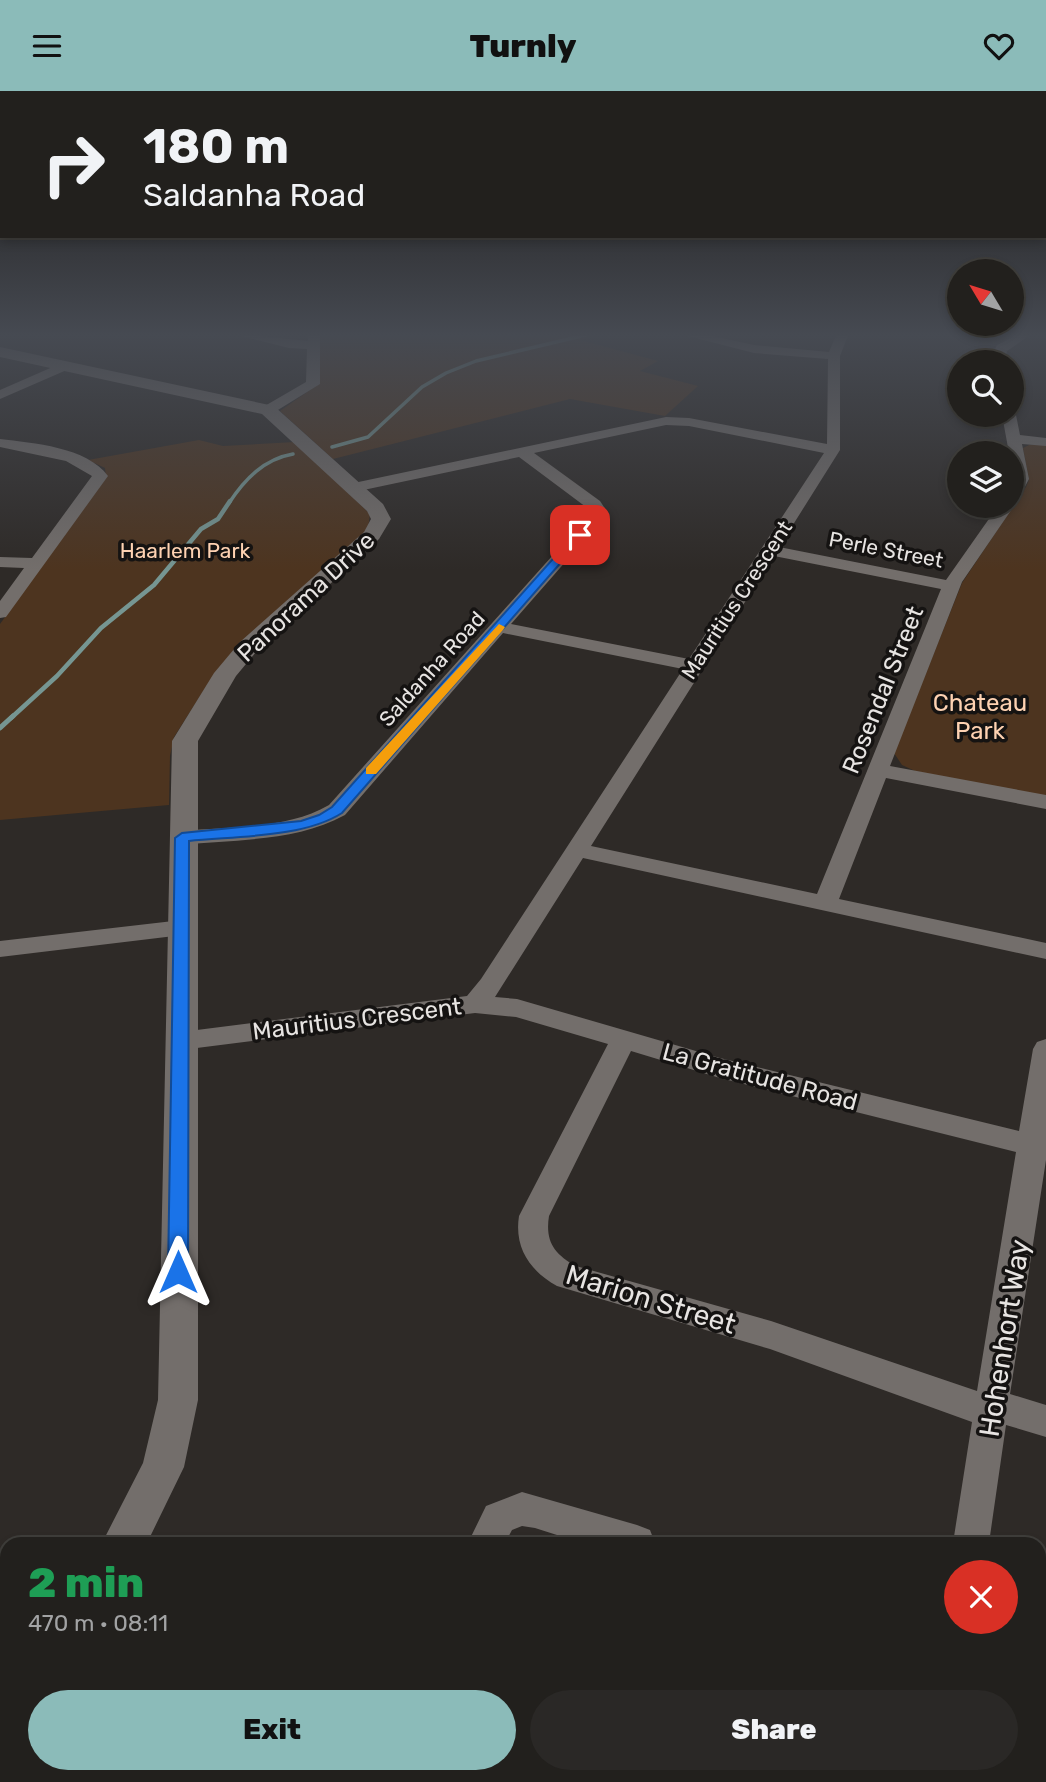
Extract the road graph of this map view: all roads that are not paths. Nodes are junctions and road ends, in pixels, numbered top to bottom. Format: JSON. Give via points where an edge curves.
{"nodes":[{"id":1,"x":270,"y":412,"type":"edge"},
{"id":2,"x":833,"y":412,"type":"edge"},
{"id":3,"x":1012,"y":427,"type":"edge"},
{"id":4,"x":1014,"y":439,"type":"joint"},
{"id":5,"x":1046,"y":442,"type":"edge"},
{"id":6,"x":0,"y":443,"type":"edge"},
{"id":7,"x":833,"y":450,"type":"junction"},
{"id":8,"x":522,"y":451,"type":"junction"},
{"id":9,"x":354,"y":487,"type":"junction"},
{"id":10,"x":998,"y":518,"type":"edge"},
{"id":11,"x":769,"y":550,"type":"junction"},
{"id":12,"x":0,"y":562,"type":"edge"},
{"id":13,"x":36,"y":563,"type":"junction"},
{"id":14,"x":952,"y":586,"type":"junction"},
{"id":15,"x":0,"y":613,"type":"edge"},
{"id":16,"x":499,"y":627,"type":"junction"},
{"id":17,"x":695,"y":666,"type":"junction"},
{"id":18,"x":879,"y":771,"type":"junction"},
{"id":19,"x":1046,"y":802,"type":"edge"},
{"id":20,"x":182,"y":838,"type":"junction"},
{"id":21,"x":577,"y":850,"type":"junction"},
{"id":22,"x":825,"y":904,"type":"junction"},
{"id":23,"x":182,"y":928,"type":"junction"},
{"id":24,"x":0,"y":949,"type":"edge"},
{"id":25,"x":1046,"y":951,"type":"edge"},
{"id":26,"x":475,"y":1004,"type":"junction"},
{"id":27,"x":623,"y":1040,"type":"junction"},
{"id":28,"x":181,"y":1041,"type":"junction"},
{"id":29,"x":1046,"y":1049,"type":"edge"},
{"id":30,"x":1040,"y":1148,"type":"edge"},
{"id":31,"x":993,"y":1408,"type":"junction"},
{"id":32,"x":1046,"y":1421,"type":"edge"},
{"id":33,"x":127,"y":1537,"type":"edge"},
{"id":34,"x":489,"y":1537,"type":"edge"},
{"id":35,"x":617,"y":1537,"type":"edge"},
{"id":36,"x":972,"y":1537,"type":"edge"}],
"edges":[{"from":1,"to":9,"type":"street","name":"Panorama Drive"},
{"from":2,"to":7,"type":"street"},
{"from":3,"to":4,"type":"street"},
{"from":4,"to":5,"type":"street"},
{"from":6,"to":13,"type":"street","via":[[39,449],[92,466],[100,473]]},
{"from":7,"to":8,"type":"street","via":[[672,420]]},
{"from":7,"to":11,"type":"street","name":"Mauritius Crescent"},
{"from":8,"to":9,"type":"street"},
{"from":8,"to":16,"type":"street","name":"Saldanha Road","via":[[594,503],[598,514]]},
{"from":9,"to":20,"type":"street","name":"Panorama Drive","via":[[379,511],[379,527],[248,647],[191,728],[183,753]]},
{"from":10,"to":14,"type":"street","name":"Rosendal Street"},
{"from":11,"to":14,"type":"street","name":"Perle Street"},
{"from":11,"to":17,"type":"street","name":"Mauritius Crescent"},
{"from":12,"to":13,"type":"street"},
{"from":13,"to":15,"type":"street"},
{"from":14,"to":18,"type":"street","name":"Rosendal Street"},
{"from":16,"to":17,"type":"street"},
{"from":16,"to":20,"type":"street","name":"Saldanha Road","via":[[331,814],[302,825]]},
{"from":17,"to":21,"type":"street","name":"Mauritius Crescent"},
{"from":18,"to":19,"type":"street"},
{"from":18,"to":22,"type":"street","name":"Rosendal Street"},
{"from":20,"to":23,"type":"street","name":"Panorama Drive"},
{"from":21,"to":22,"type":"street"},
{"from":21,"to":26,"type":"street","name":"Mauritius Crescent"},
{"from":22,"to":25,"type":"street"},
{"from":23,"to":24,"type":"street"},
{"from":23,"to":28,"type":"street","name":"Panorama Drive"},
{"from":26,"to":27,"type":"street","name":"La Gratitude Road","via":[[517,1008]]},
{"from":26,"to":28,"type":"street","name":"Mauritius Crescent"},
{"from":27,"to":30,"type":"street","name":"La Gratitude Road"},
{"from":27,"to":31,"type":"street","name":"Marion Street","via":[[534,1216],[532,1239],[544,1262],[568,1277],[771,1335],[969,1406]]},
{"from":28,"to":33,"type":"street","name":"Panorama Drive","via":[[178,1400],[163,1467]]},
{"from":29,"to":30,"type":"street","name":"Hohenhort Way"},
{"from":30,"to":31,"type":"street","name":"Hohenhort Way"},
{"from":31,"to":32,"type":"street","name":"Marion Street"},
{"from":31,"to":36,"type":"street","name":"Hohenhort Way"},
{"from":34,"to":35,"type":"street","via":[[499,1518],[522,1509]]}]}
